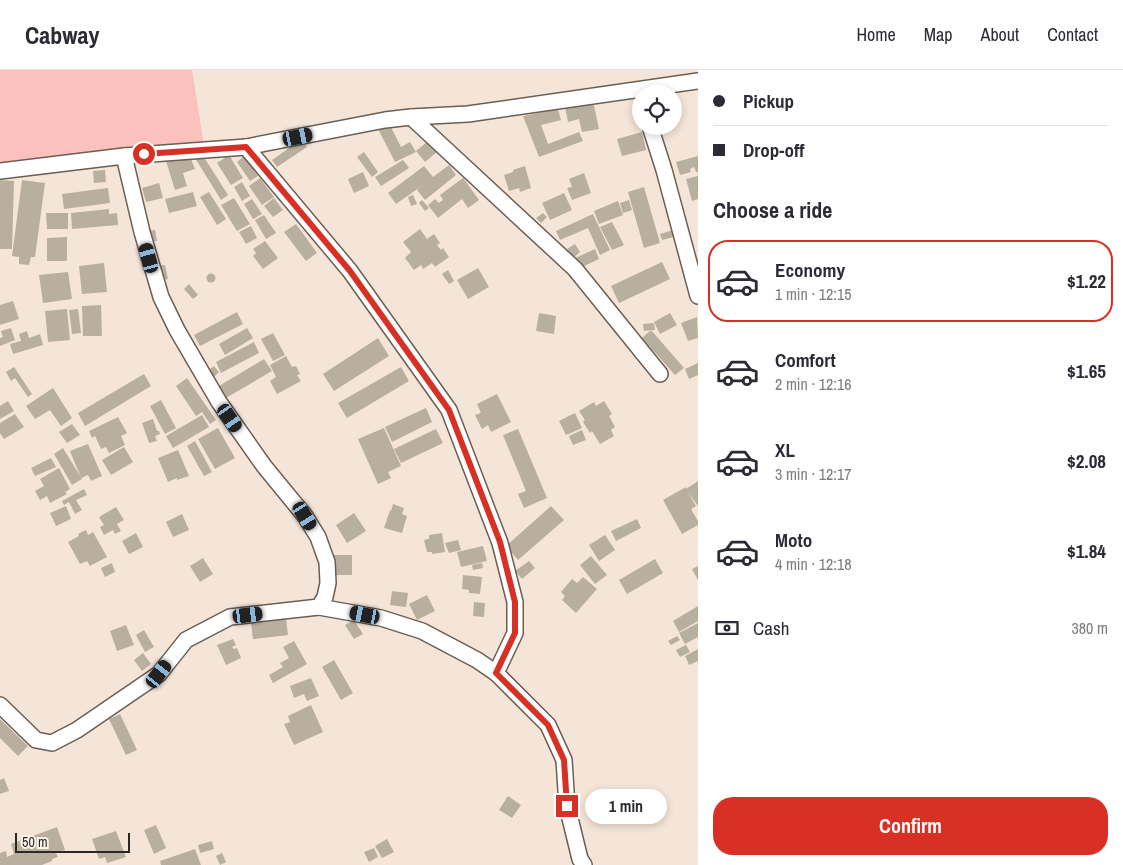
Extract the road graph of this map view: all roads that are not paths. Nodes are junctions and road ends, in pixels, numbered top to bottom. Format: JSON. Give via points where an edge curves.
{"nodes":[{"id":1,"x":698,"y":81,"type":"edge"},
{"id":2,"x":680,"y":85,"type":"edge"},
{"id":3,"x":632,"y":95,"type":"edge"},
{"id":4,"x":411,"y":117,"type":"junction"},
{"id":5,"x":653,"y":135,"type":"edge"},
{"id":6,"x":246,"y":147,"type":"junction"},
{"id":7,"x":124,"y":156,"type":"junction"},
{"id":8,"x":0,"y":171,"type":"edge"},
{"id":9,"x":698,"y":296,"type":"edge"},
{"id":10,"x":660,"y":374,"type":"dead end"},
{"id":11,"x":319,"y":607,"type":"junction"},
{"id":12,"x":496,"y":673,"type":"junction"},
{"id":13,"x":0,"y":705,"type":"edge"},
{"id":14,"x":584,"y":865,"type":"edge"}],
"edges":[{"from":1,"to":2,"type":"street"},
{"from":3,"to":4,"type":"street","via":[[468,114]]},
{"from":4,"to":6,"type":"street"},
{"from":4,"to":10,"type":"street","via":[[575,269]]},
{"from":5,"to":9,"type":"street"},
{"from":6,"to":7,"type":"street"},
{"from":6,"to":12,"type":"street","via":[[350,271],[449,410],[500,542],[515,602],[515,633]]},
{"from":7,"to":8,"type":"street"},
{"from":7,"to":11,"type":"street","via":[[156,281],[177,330],[219,402],[318,537],[327,562],[328,583]]},
{"from":11,"to":12,"type":"street","via":[[381,618],[422,631]]},
{"from":11,"to":13,"type":"street","via":[[230,617],[186,640],[159,674],[77,730],[52,743],[36,740]]},
{"from":12,"to":14,"type":"street","via":[[548,725],[564,760],[567,806]]}]}
